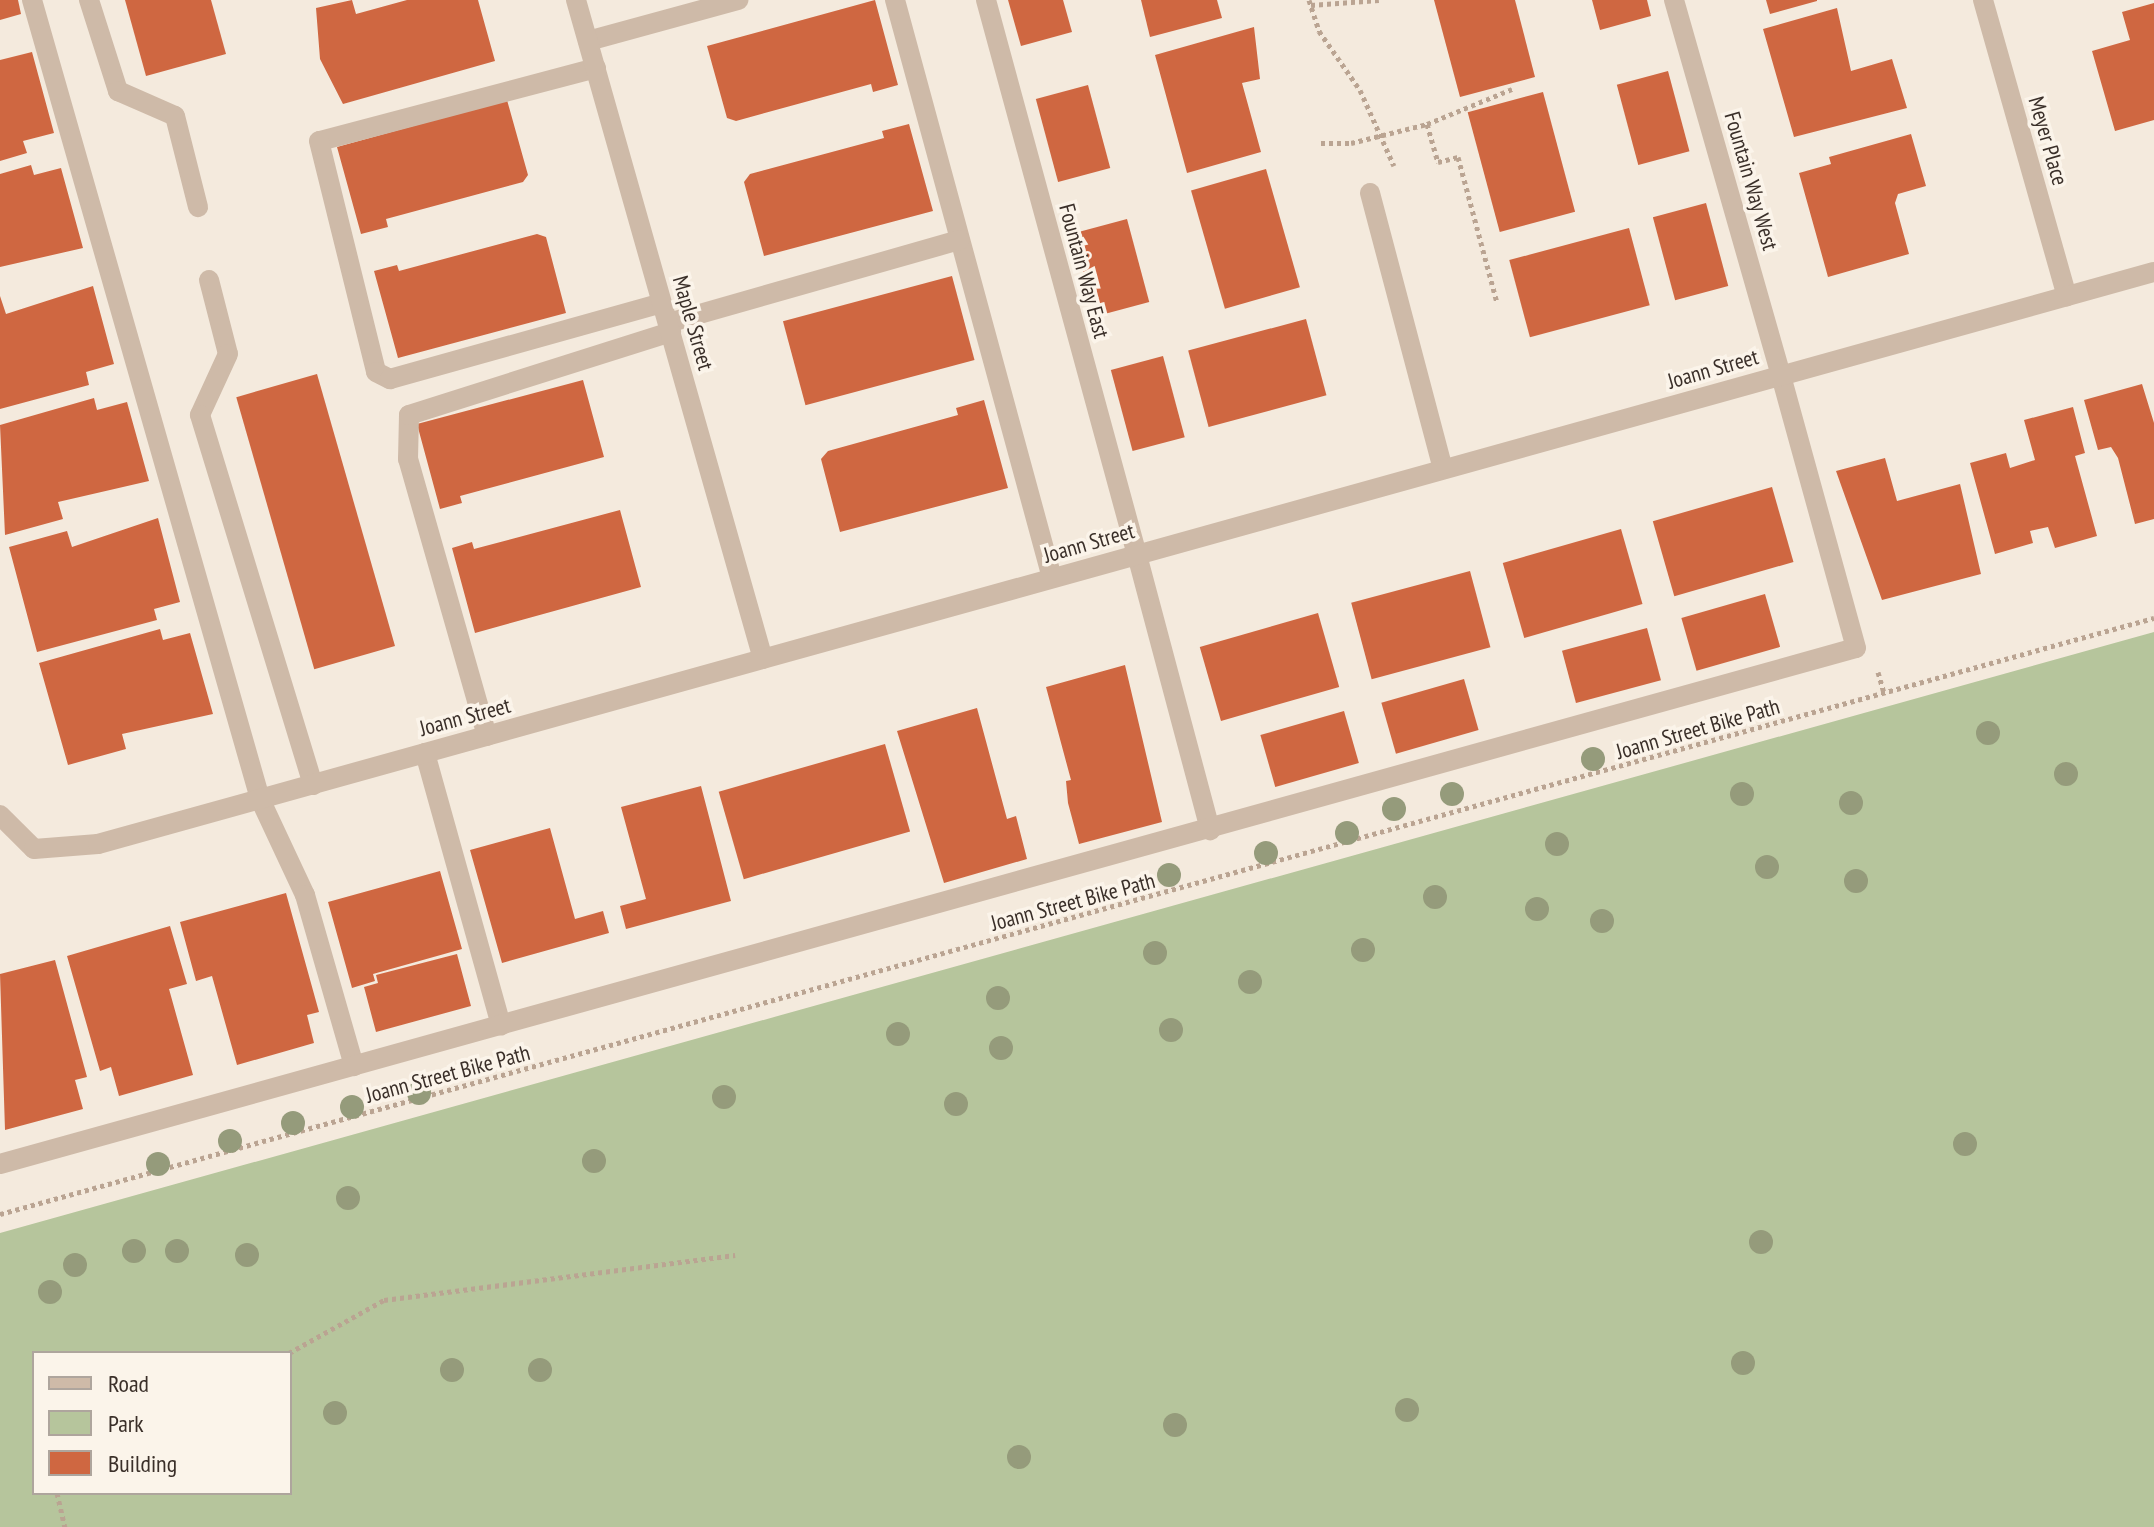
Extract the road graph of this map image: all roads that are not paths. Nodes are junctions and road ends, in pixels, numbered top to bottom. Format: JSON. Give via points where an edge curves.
{"nodes":[{"id":1,"x":32,"y":0,"type":"edge"},
{"id":2,"x":89,"y":0,"type":"edge"},
{"id":3,"x":576,"y":0,"type":"edge"},
{"id":4,"x":738,"y":0,"type":"edge"},
{"id":5,"x":895,"y":0,"type":"edge"},
{"id":6,"x":986,"y":0,"type":"edge"},
{"id":7,"x":1674,"y":0,"type":"edge"},
{"id":8,"x":1983,"y":0,"type":"edge"},
{"id":9,"x":588,"y":41,"type":"junction"},
{"id":10,"x":596,"y":68,"type":"junction"},
{"id":11,"x":1370,"y":193,"type":"dead end"},
{"id":12,"x":198,"y":207,"type":"dead end"},
{"id":13,"x":959,"y":240,"type":"junction"},
{"id":14,"x":2154,"y":272,"type":"edge"},
{"id":15,"x":209,"y":280,"type":"dead end"},
{"id":16,"x":2067,"y":296,"type":"junction"},
{"id":17,"x":667,"y":319,"type":"junction"},
{"id":18,"x":1781,"y":375,"type":"junction"},
{"id":19,"x":1443,"y":469,"type":"junction"},
{"id":20,"x":1137,"y":555,"type":"junction"},
{"id":21,"x":1052,"y":578,"type":"junction"},
{"id":22,"x":763,"y":659,"type":"junction"},
{"id":23,"x":487,"y":736,"type":"junction"},
{"id":24,"x":425,"y":753,"type":"junction"},
{"id":25,"x":313,"y":785,"type":"junction"},
{"id":26,"x":260,"y":799,"type":"junction"},
{"id":27,"x":0,"y":815,"type":"edge"},
{"id":28,"x":1210,"y":830,"type":"junction"},
{"id":29,"x":501,"y":1026,"type":"junction"},
{"id":30,"x":354,"y":1066,"type":"junction"},
{"id":31,"x":0,"y":1164,"type":"edge"}],
"edges":[{"from":1,"to":26,"type":"street"},
{"from":2,"to":12,"type":"street","via":[[118,91],[175,116]]},
{"from":3,"to":9,"type":"street","name":"Maple Street"},
{"from":4,"to":9,"type":"street"},
{"from":5,"to":13,"type":"street"},
{"from":6,"to":20,"type":"street","name":"Fountain Way East"},
{"from":7,"to":18,"type":"street","name":"Fountain Way West"},
{"from":8,"to":16,"type":"street","name":"Meyer Place"},
{"from":9,"to":10,"type":"street","name":"Maple Street"},
{"from":10,"to":17,"type":"street","name":"Maple Street"},
{"from":10,"to":17,"type":"street","via":[[319,141],[376,372],[390,379]]},
{"from":11,"to":19,"type":"street"},
{"from":13,"to":17,"type":"street"},
{"from":13,"to":21,"type":"street"},
{"from":14,"to":16,"type":"street","name":"Joann Street"},
{"from":15,"to":25,"type":"street","via":[[228,354],[200,415]]},
{"from":16,"to":18,"type":"street","name":"Joann Street"},
{"from":17,"to":22,"type":"street","name":"Maple Street"},
{"from":17,"to":23,"type":"street","via":[[409,415],[408,459]]},
{"from":18,"to":19,"type":"street","name":"Joann Street"},
{"from":18,"to":28,"type":"street","name":"Fountain Way West","via":[[1856,648]]},
{"from":19,"to":20,"type":"street","name":"Joann Street"},
{"from":20,"to":21,"type":"street","name":"Joann Street"},
{"from":20,"to":28,"type":"street","name":"Fountain Way East"},
{"from":21,"to":22,"type":"street","name":"Joann Street"},
{"from":22,"to":23,"type":"street","name":"Joann Street"},
{"from":23,"to":24,"type":"street","name":"Joann Street"},
{"from":24,"to":25,"type":"street","name":"Joann Street"},
{"from":24,"to":29,"type":"street"},
{"from":25,"to":26,"type":"street","name":"Joann Street"},
{"from":26,"to":27,"type":"street","name":"Joann Street","via":[[98,844],[34,849]]},
{"from":26,"to":30,"type":"street","via":[[305,895]]},
{"from":28,"to":29,"type":"street"},
{"from":29,"to":30,"type":"street"},
{"from":30,"to":31,"type":"street"}]}
